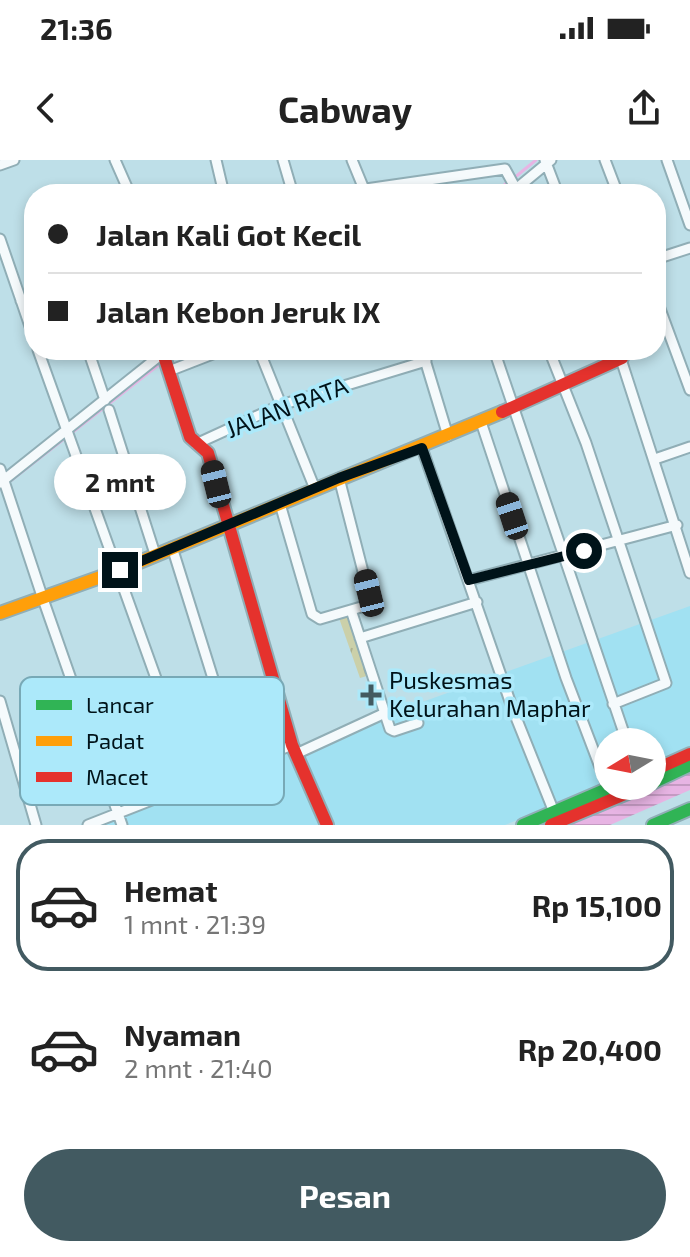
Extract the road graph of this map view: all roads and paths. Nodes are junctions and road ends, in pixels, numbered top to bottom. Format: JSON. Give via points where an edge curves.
{"nodes":[{"id":1,"x":14,"y":160,"type":"edge"},
{"id":2,"x":115,"y":160,"type":"edge"},
{"id":3,"x":216,"y":160,"type":"edge"},
{"id":4,"x":283,"y":160,"type":"edge"},
{"id":5,"x":352,"y":160,"type":"edge"},
{"id":6,"x":478,"y":160,"type":"edge"},
{"id":7,"x":605,"y":160,"type":"edge"},
{"id":8,"x":667,"y":160,"type":"edge"},
{"id":9,"x":548,"y":161,"type":"edge"},
{"id":10,"x":0,"y":165,"type":"edge"},
{"id":11,"x":482,"y":173,"type":"junction"},
{"id":12,"x":126,"y":184,"type":"edge"},
{"id":13,"x":221,"y":184,"type":"edge"},
{"id":14,"x":290,"y":184,"type":"edge"},
{"id":15,"x":362,"y":184,"type":"edge"},
{"id":16,"x":414,"y":184,"type":"edge"},
{"id":17,"x":512,"y":184,"type":"edge"},
{"id":18,"x":517,"y":184,"type":"edge"},
{"id":19,"x":555,"y":184,"type":"edge"},
{"id":20,"x":614,"y":184,"type":"edge"},
{"id":21,"x":690,"y":225,"type":"edge"},
{"id":22,"x":0,"y":239,"type":"edge"},
{"id":23,"x":690,"y":248,"type":"edge"},
{"id":24,"x":666,"y":256,"type":"edge"},
{"id":25,"x":24,"y":300,"type":"edge"},
{"id":26,"x":21,"y":301,"type":"junction"},
{"id":27,"x":24,"y":310,"type":"edge"},
{"id":28,"x":666,"y":325,"type":"edge"},
{"id":29,"x":41,"y":360,"type":"edge"},
{"id":30,"x":91,"y":360,"type":"edge"},
{"id":31,"x":164,"y":360,"type":"edge"},
{"id":32,"x":165,"y":360,"type":"edge"},
{"id":33,"x":263,"y":360,"type":"edge"},
{"id":34,"x":497,"y":360,"type":"edge"},
{"id":35,"x":553,"y":360,"type":"edge"},
{"id":36,"x":608,"y":360,"type":"edge"},
{"id":37,"x":622,"y":360,"type":"edge"},
{"id":38,"x":426,"y":361,"type":"joint"},
{"id":39,"x":562,"y":384,"type":"junction"},
{"id":40,"x":690,"y":390,"type":"edge"},
{"id":41,"x":107,"y":405,"type":"junction"},
{"id":42,"x":281,"y":405,"type":"junction"},
{"id":43,"x":512,"y":408,"type":"junction"},
{"id":44,"x":481,"y":422,"type":"junction"},
{"id":45,"x":67,"y":433,"type":"junction"},
{"id":46,"x":448,"y":436,"type":"junction"},
{"id":47,"x":196,"y":444,"type":"junction"},
{"id":48,"x":690,"y":447,"type":"edge"},
{"id":49,"x":422,"y":448,"type":"junction"},
{"id":50,"x":655,"y":459,"type":"junction"},
{"id":51,"x":0,"y":469,"type":"edge"},
{"id":52,"x":339,"y":478,"type":"junction"},
{"id":53,"x":4,"y":484,"type":"edge"},
{"id":54,"x":315,"y":489,"type":"junction"},
{"id":55,"x":280,"y":504,"type":"junction"},
{"id":56,"x":228,"y":524,"type":"junction"},
{"id":57,"x":677,"y":525,"type":"junction"},
{"id":58,"x":617,"y":542,"type":"junction"},
{"id":59,"x":172,"y":547,"type":"junction"},
{"id":60,"x":155,"y":554,"type":"junction"},
{"id":61,"x":565,"y":556,"type":"junction"},
{"id":62,"x":528,"y":565,"type":"junction"},
{"id":63,"x":120,"y":570,"type":"junction"},
{"id":64,"x":690,"y":573,"type":"edge"},
{"id":65,"x":469,"y":580,"type":"junction"},
{"id":66,"x":43,"y":597,"type":"junction"},
{"id":67,"x":477,"y":602,"type":"junction"},
{"id":68,"x":351,"y":610,"type":"junction"},
{"id":69,"x":0,"y":613,"type":"edge"},
{"id":70,"x":360,"y":638,"type":"junction"},
{"id":71,"x":69,"y":677,"type":"edge"},
{"id":72,"x":157,"y":677,"type":"edge"},
{"id":73,"x":213,"y":677,"type":"edge"},
{"id":74,"x":273,"y":677,"type":"edge"},
{"id":75,"x":0,"y":701,"type":"edge"},
{"id":76,"x":613,"y":704,"type":"junction"},
{"id":77,"x":385,"y":713,"type":"junction"},
{"id":78,"x":284,"y":715,"type":"edge"},
{"id":79,"x":418,"y":723,"type":"dead end"},
{"id":80,"x":622,"y":728,"type":"edge"},
{"id":81,"x":594,"y":742,"type":"edge"},
{"id":82,"x":294,"y":749,"type":"junction"},
{"id":83,"x":284,"y":752,"type":"edge"},
{"id":84,"x":690,"y":754,"type":"edge"},
{"id":85,"x":666,"y":765,"type":"edge"},
{"id":86,"x":690,"y":765,"type":"edge"},
{"id":87,"x":20,"y":770,"type":"edge"},
{"id":88,"x":666,"y":776,"type":"edge"},
{"id":89,"x":594,"y":796,"type":"edge"},
{"id":90,"x":605,"y":800,"type":"edge"},
{"id":91,"x":30,"y":805,"type":"edge"},
{"id":92,"x":151,"y":805,"type":"edge"},
{"id":93,"x":690,"y":809,"type":"edge"},
{"id":94,"x":553,"y":819,"type":"edge"},
{"id":95,"x":121,"y":820,"type":"edge"},
{"id":96,"x":36,"y":825,"type":"edge"},
{"id":97,"x":88,"y":825,"type":"edge"},
{"id":98,"x":327,"y":825,"type":"edge"},
{"id":99,"x":523,"y":825,"type":"edge"},
{"id":100,"x":653,"y":825,"type":"edge"}],
"edges":[{"from":1,"to":10,"type":"street"},
{"from":2,"to":12,"type":"street"},
{"from":3,"to":13,"type":"street"},
{"from":4,"to":14,"type":"street"},
{"from":5,"to":15,"type":"street"},
{"from":6,"to":11,"type":"street"},
{"from":7,"to":20,"type":"street"},
{"from":8,"to":21,"type":"street"},
{"from":9,"to":18,"type":"street"},
{"from":9,"to":19,"type":"street"},
{"from":11,"to":16,"type":"street"},
{"from":11,"to":17,"type":"street","via":[[505,169]]},
{"from":22,"to":26,"type":"street"},
{"from":23,"to":24,"type":"street"},
{"from":25,"to":26,"type":"street"},
{"from":26,"to":27,"type":"street"},
{"from":28,"to":40,"type":"street"},
{"from":29,"to":45,"type":"street"},
{"from":30,"to":41,"type":"street"},
{"from":31,"to":41,"type":"street"},
{"from":32,"to":47,"type":"street"},
{"from":33,"to":42,"type":"street"},
{"from":34,"to":43,"type":"street"},
{"from":35,"to":39,"type":"street"},
{"from":36,"to":39,"type":"street"},
{"from":37,"to":50,"type":"street"},
{"from":38,"to":42,"type":"street","name":"JALAN RATA"},
{"from":38,"to":46,"type":"street"},
{"from":39,"to":43,"type":"street"},
{"from":39,"to":58,"type":"street"},
{"from":41,"to":45,"type":"street"},
{"from":41,"to":60,"type":"street"},
{"from":42,"to":47,"type":"street","name":"JALAN RATA"},
{"from":42,"to":54,"type":"street"},
{"from":43,"to":44,"type":"street"},
{"from":43,"to":61,"type":"street"},
{"from":44,"to":46,"type":"street"},
{"from":44,"to":62,"type":"street"},
{"from":45,"to":53,"type":"street"},
{"from":45,"to":63,"type":"street"},
{"from":46,"to":49,"type":"street"},
{"from":47,"to":56,"type":"street","via":[[208,453]]},
{"from":48,"to":50,"type":"street"},
{"from":49,"to":52,"type":"street"},
{"from":49,"to":65,"type":"street"},
{"from":50,"to":57,"type":"street"},
{"from":51,"to":53,"type":"street"},
{"from":52,"to":54,"type":"street"},
{"from":52,"to":68,"type":"street","via":[[371,602]]},
{"from":53,"to":66,"type":"street"},
{"from":54,"to":55,"type":"street"},
{"from":55,"to":56,"type":"street"},
{"from":55,"to":68,"type":"street","via":[[312,614],[320,619]]},
{"from":56,"to":59,"type":"street"},
{"from":56,"to":74,"type":"street"},
{"from":57,"to":58,"type":"street"},
{"from":57,"to":64,"type":"street"},
{"from":58,"to":61,"type":"street"},
{"from":58,"to":76,"type":"street","via":[[666,683]]},
{"from":59,"to":60,"type":"street"},
{"from":59,"to":73,"type":"street"},
{"from":60,"to":63,"type":"street"},
{"from":61,"to":62,"type":"street"},
{"from":61,"to":76,"type":"street"},
{"from":62,"to":65,"type":"street"},
{"from":62,"to":81,"type":"street"},
{"from":63,"to":66,"type":"street"},
{"from":63,"to":72,"type":"street"},
{"from":65,"to":67,"type":"street"},
{"from":66,"to":69,"type":"street"},
{"from":66,"to":71,"type":"street"},
{"from":67,"to":70,"type":"street"},
{"from":67,"to":94,"type":"street"},
{"from":68,"to":70,"type":"street"},
{"from":70,"to":77,"type":"street"},
{"from":75,"to":87,"type":"street"},
{"from":76,"to":80,"type":"street"},
{"from":77,"to":79,"type":"street","via":[[394,731]]},
{"from":77,"to":82,"type":"street"},
{"from":78,"to":82,"type":"street"},
{"from":82,"to":83,"type":"street"},
{"from":82,"to":98,"type":"street"},
{"from":84,"to":85,"type":"street"},
{"from":86,"to":88,"type":"street"},
{"from":89,"to":94,"type":"street"},
{"from":90,"to":94,"type":"street"},
{"from":91,"to":96,"type":"street"},
{"from":92,"to":95,"type":"street"},
{"from":93,"to":100,"type":"street"},
{"from":94,"to":99,"type":"street"},
{"from":95,"to":97,"type":"street"}]}
